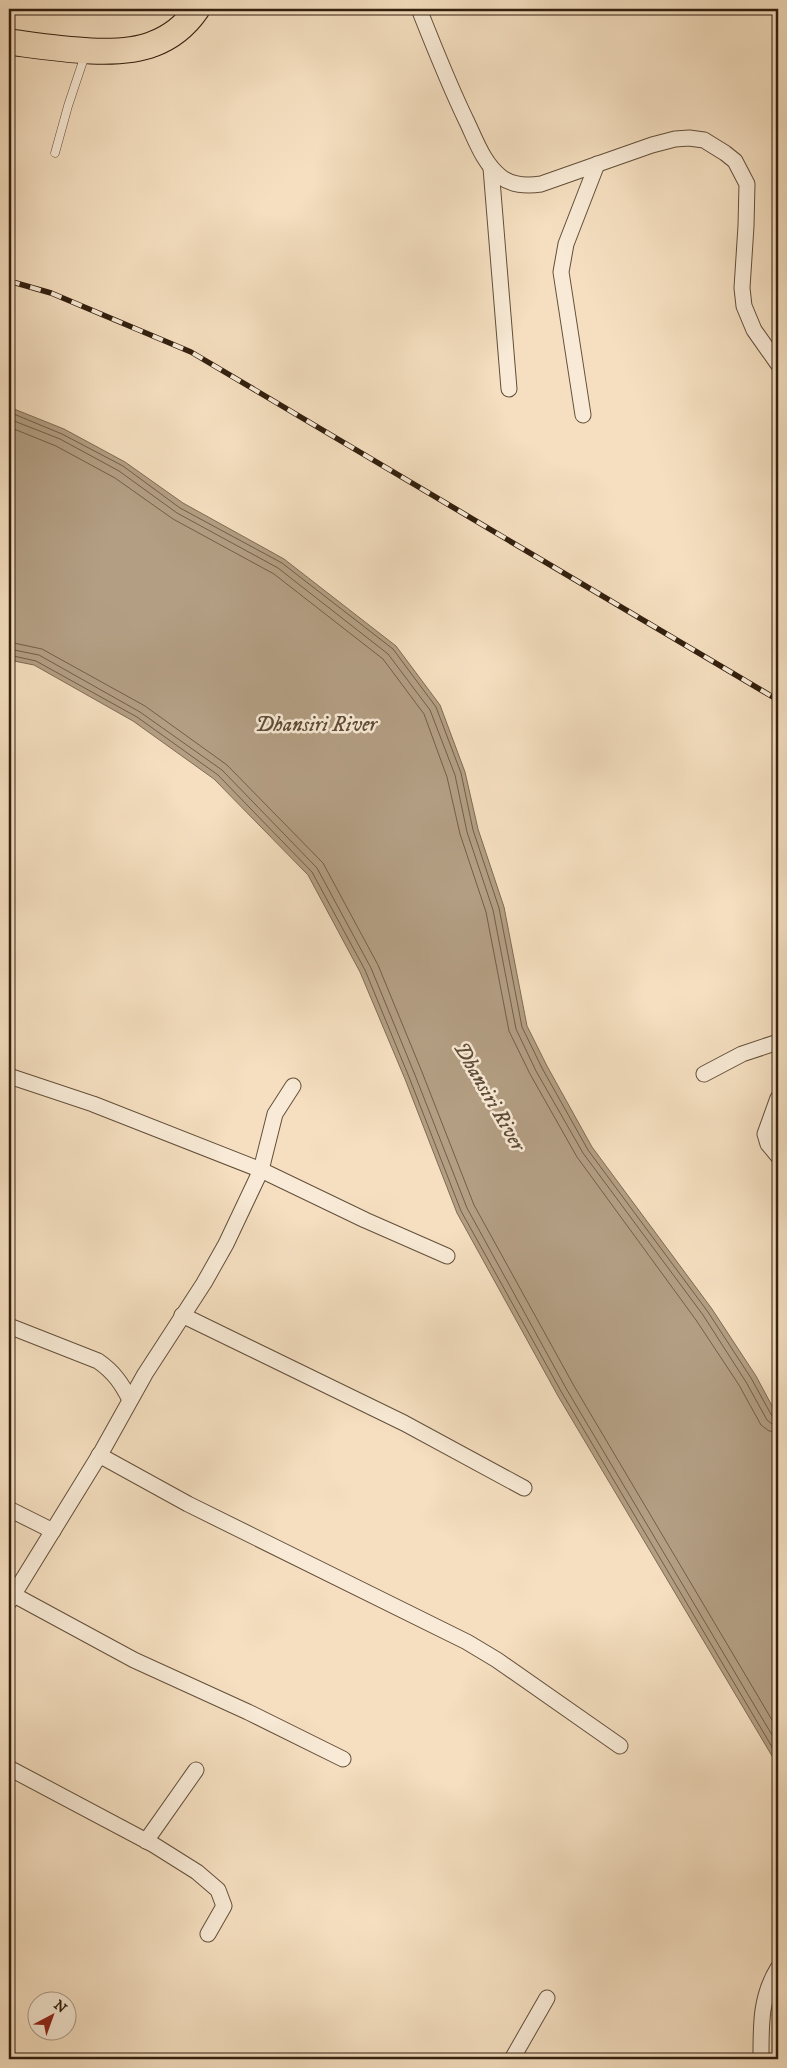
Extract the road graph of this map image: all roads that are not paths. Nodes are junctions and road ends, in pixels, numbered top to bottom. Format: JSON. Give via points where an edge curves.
{"nodes":[{"id":1,"x":197,"y":9,"type":"edge"},
{"id":2,"x":419,"y":9,"type":"edge"},
{"id":3,"x":9,"y":42,"type":"edge"},
{"id":4,"x":86,"y":50,"type":"junction"},
{"id":5,"x":55,"y":153,"type":"dead end"},
{"id":6,"x":597,"y":164,"type":"junction"},
{"id":7,"x":491,"y":168,"type":"junction"},
{"id":8,"x":778,"y":364,"type":"edge"},
{"id":9,"x":509,"y":389,"type":"dead end"},
{"id":10,"x":584,"y":415,"type":"dead end"},
{"id":11,"x":778,"y":1042,"type":"edge"},
{"id":12,"x":704,"y":1074,"type":"dead end"},
{"id":13,"x":9,"y":1076,"type":"edge"},
{"id":14,"x":293,"y":1086,"type":"dead end"},
{"id":15,"x":778,"y":1098,"type":"edge"},
{"id":16,"x":778,"y":1156,"type":"edge"},
{"id":17,"x":261,"y":1170,"type":"junction"},
{"id":18,"x":447,"y":1256,"type":"dead end"},
{"id":19,"x":182,"y":1315,"type":"junction"},
{"id":20,"x":9,"y":1326,"type":"edge"},
{"id":21,"x":130,"y":1400,"type":"junction"},
{"id":22,"x":99,"y":1455,"type":"junction"},
{"id":23,"x":524,"y":1488,"type":"dead end"},
{"id":24,"x":9,"y":1509,"type":"edge"},
{"id":25,"x":54,"y":1531,"type":"junction"},
{"id":26,"x":11,"y":1599,"type":"edge"},
{"id":27,"x":620,"y":1746,"type":"dead end"},
{"id":28,"x":343,"y":1760,"type":"dead end"},
{"id":29,"x":9,"y":1768,"type":"edge"},
{"id":30,"x":196,"y":1770,"type":"dead end"},
{"id":31,"x":146,"y":1841,"type":"junction"},
{"id":32,"x":208,"y":1934,"type":"dead end"},
{"id":33,"x":778,"y":1968,"type":"edge"},
{"id":34,"x":547,"y":1998,"type":"dead end"},
{"id":35,"x":512,"y":2059,"type":"edge"},
{"id":36,"x":761,"y":2059,"type":"edge"}],
"edges":[{"from":1,"to":4,"type":"highway","via":[[185,25],[152,45],[125,50]]},
{"from":2,"to":7,"type":"street","via":[[452,92]]},
{"from":3,"to":4,"type":"highway"},
{"from":4,"to":5,"type":"lane"},
{"from":6,"to":7,"type":"street","via":[[527,186],[502,178]]},
{"from":6,"to":8,"type":"street","via":[[652,145],[689,138],[704,140],[735,161],[747,184],[744,306],[754,330]]},
{"from":6,"to":10,"type":"street","via":[[566,244],[561,272]]},
{"from":7,"to":9,"type":"street"},
{"from":11,"to":12,"type":"street","via":[[742,1054]]},
{"from":13,"to":17,"type":"street","via":[[93,1104]]},
{"from":14,"to":17,"type":"street","via":[[275,1114]]},
{"from":15,"to":16,"type":"street","via":[[765,1134],[768,1144]]},
{"from":17,"to":18,"type":"street"},
{"from":17,"to":19,"type":"street","via":[[226,1244]]},
{"from":19,"to":21,"type":"street"},
{"from":19,"to":23,"type":"street","via":[[404,1423]]},
{"from":20,"to":21,"type":"street","via":[[98,1361],[120,1381]]},
{"from":21,"to":22,"type":"street"},
{"from":22,"to":25,"type":"street"},
{"from":22,"to":27,"type":"street","via":[[188,1504],[467,1642]]},
{"from":24,"to":25,"type":"street"},
{"from":25,"to":26,"type":"street"},
{"from":26,"to":28,"type":"street"},
{"from":29,"to":31,"type":"street"},
{"from":30,"to":31,"type":"street"},
{"from":31,"to":32,"type":"street","via":[[197,1872],[218,1890],[224,1906]]},
{"from":33,"to":36,"type":"street","via":[[764,1997]]},
{"from":34,"to":35,"type":"street"}]}
